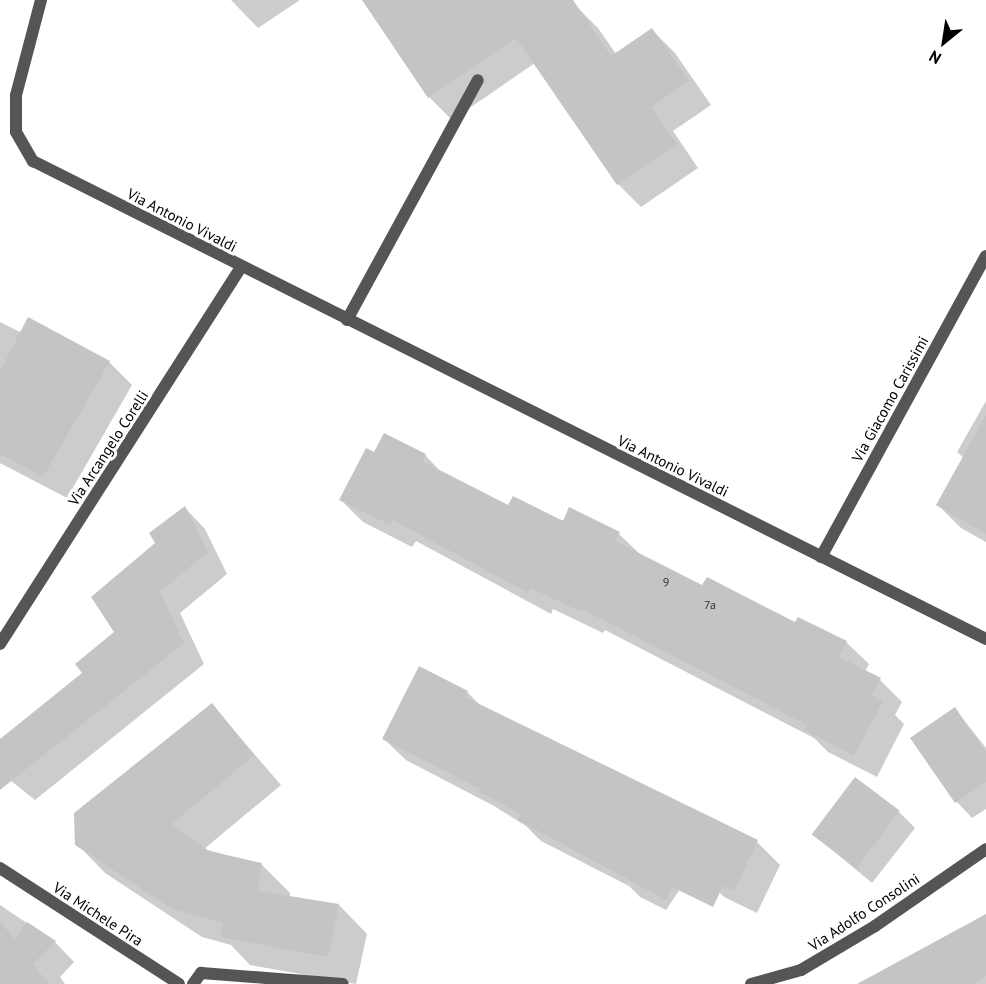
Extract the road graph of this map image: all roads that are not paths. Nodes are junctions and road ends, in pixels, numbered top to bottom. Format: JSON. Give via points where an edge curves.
{"nodes":[{"id":1,"x":41,"y":0,"type":"edge"},
{"id":2,"x":478,"y":80,"type":"dead end"},
{"id":3,"x":986,"y":256,"type":"edge"},
{"id":4,"x":240,"y":268,"type":"junction"},
{"id":5,"x":347,"y":321,"type":"junction"},
{"id":6,"x":821,"y":557,"type":"junction"},
{"id":7,"x":986,"y":639,"type":"edge"},
{"id":8,"x":0,"y":644,"type":"edge"},
{"id":9,"x":986,"y":849,"type":"edge"},
{"id":10,"x":0,"y":868,"type":"edge"},
{"id":11,"x":179,"y":984,"type":"edge"},
{"id":12,"x":193,"y":984,"type":"edge"},
{"id":13,"x":343,"y":984,"type":"edge"},
{"id":14,"x":751,"y":984,"type":"edge"}],
"edges":[{"from":1,"to":4,"type":"street","name":"Via Antonio Vivaldi","via":[[16,95],[16,132],[33,161]]},
{"from":2,"to":5,"type":"street"},
{"from":3,"to":6,"type":"street","name":"Via Giacomo Carissimi"},
{"from":4,"to":5,"type":"street","name":"Via Antonio Vivaldi"},
{"from":4,"to":8,"type":"street","name":"Via Arcangelo Corelli"},
{"from":5,"to":6,"type":"street","name":"Via Antonio Vivaldi"},
{"from":6,"to":7,"type":"street","name":"Via Antonio Vivaldi"},
{"from":9,"to":14,"type":"street","name":"Via Adolfo Consolini","via":[[874,926],[810,964]]},
{"from":10,"to":11,"type":"street","name":"Via Michele Pira"},
{"from":12,"to":13,"type":"street","via":[[201,973]]}]}
